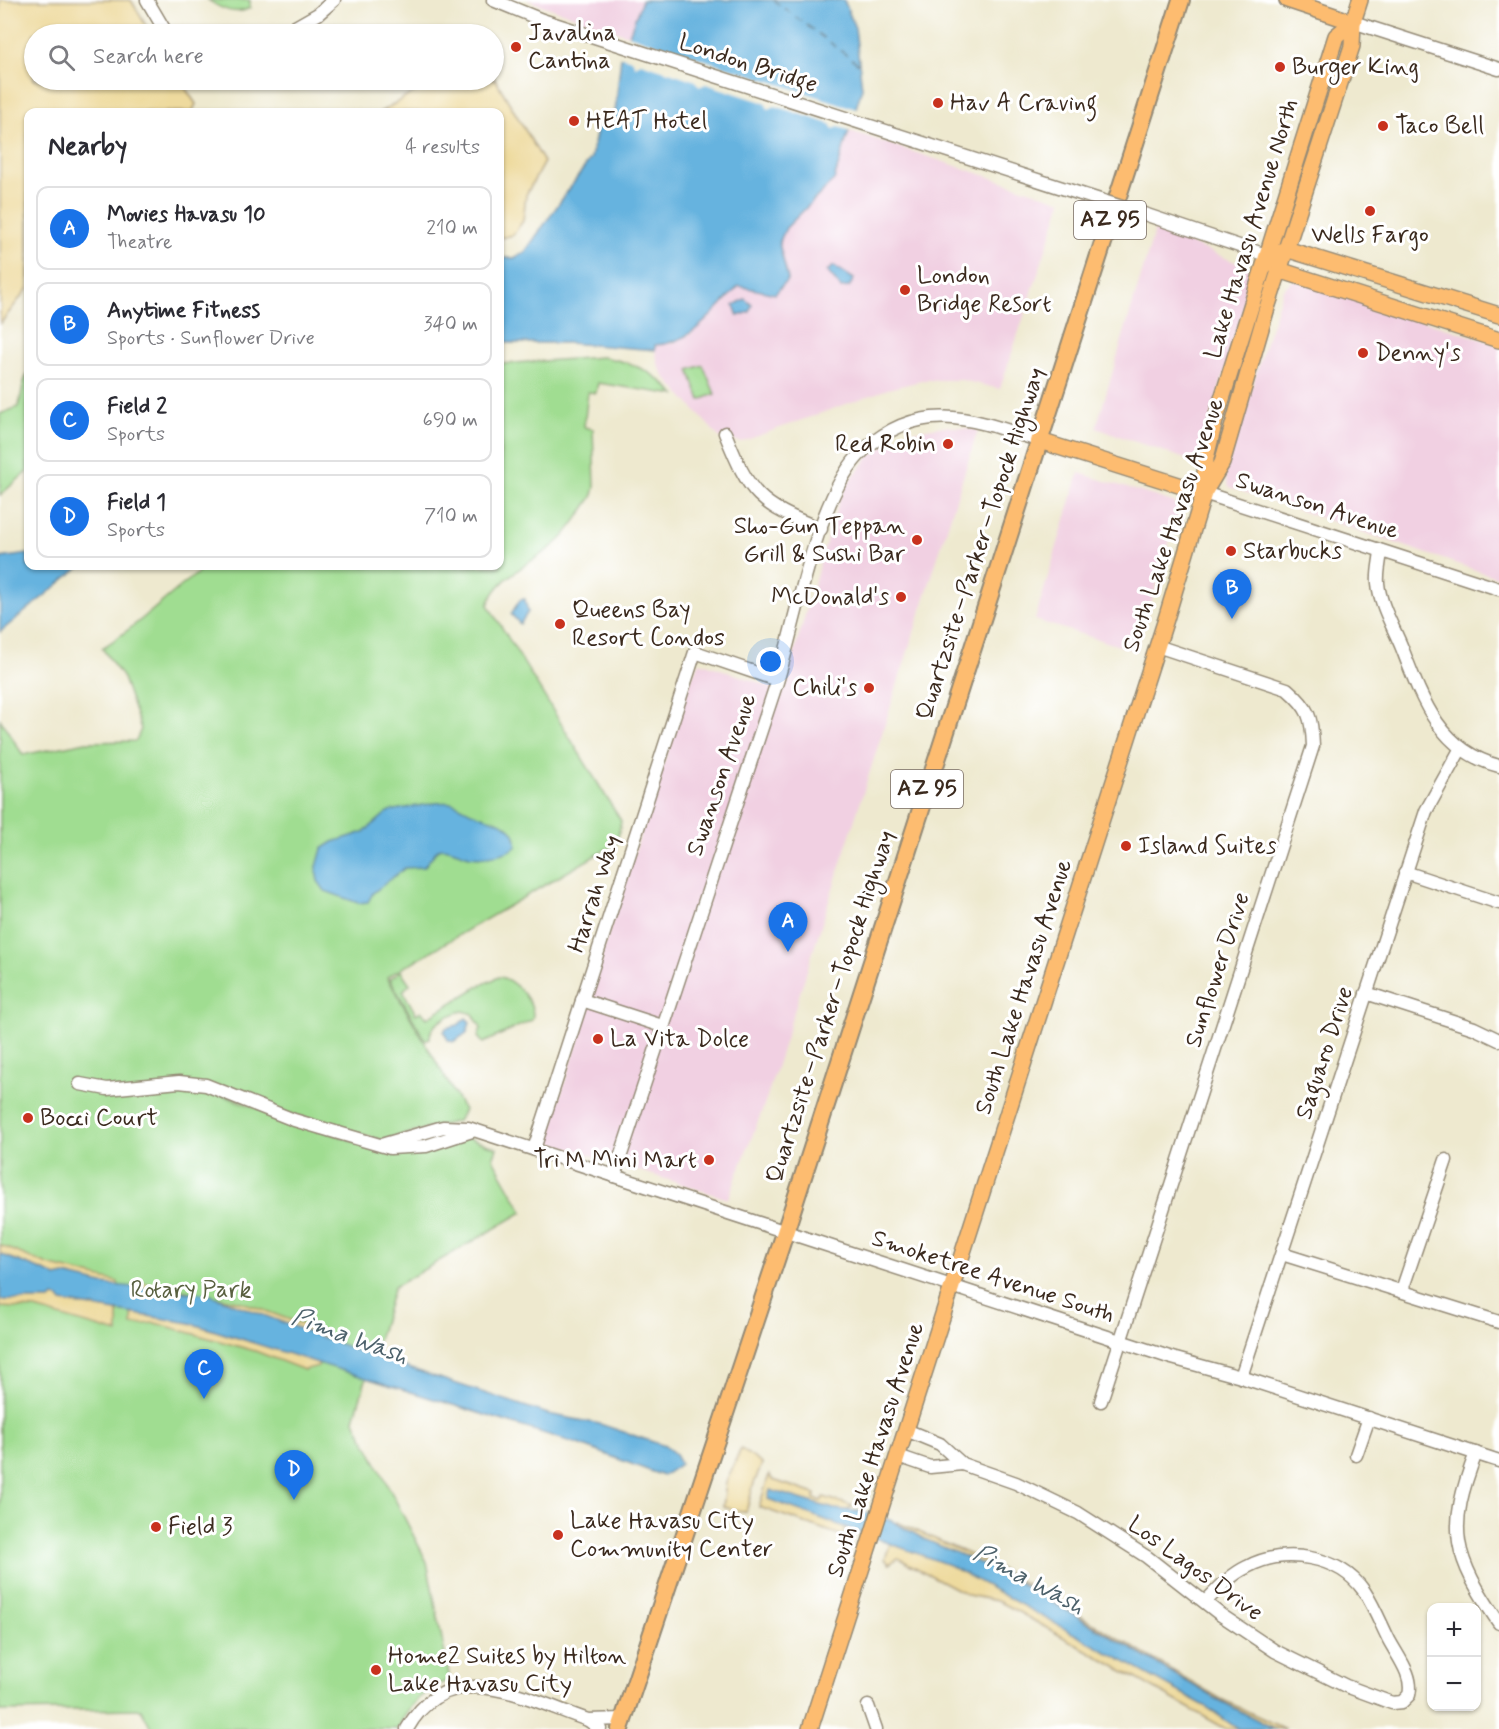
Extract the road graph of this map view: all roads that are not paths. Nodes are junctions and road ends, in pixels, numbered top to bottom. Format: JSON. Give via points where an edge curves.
{"nodes":[{"id":1,"x":147,"y":0,"type":"edge"},
{"id":2,"x":334,"y":0,"type":"edge"},
{"id":3,"x":492,"y":0,"type":"edge"},
{"id":4,"x":1181,"y":0,"type":"edge"},
{"id":5,"x":1287,"y":0,"type":"edge"},
{"id":6,"x":1360,"y":0,"type":"edge"},
{"id":7,"x":1353,"y":22,"type":"junction"},
{"id":8,"x":161,"y":24,"type":"edge"},
{"id":9,"x":300,"y":24,"type":"edge"},
{"id":10,"x":1499,"y":69,"type":"edge"},
{"id":11,"x":1279,"y":259,"type":"junction"},
{"id":12,"x":1459,"y":302,"type":"junction"},
{"id":13,"x":1391,"y":305,"type":"junction"},
{"id":14,"x":1499,"y":315,"type":"edge"},
{"id":15,"x":1499,"y":340,"type":"edge"},
{"id":16,"x":725,"y":433,"type":"dead end"},
{"id":17,"x":1040,"y":441,"type":"junction"},
{"id":18,"x":1204,"y":493,"type":"junction"},
{"id":19,"x":821,"y":529,"type":"junction"},
{"id":20,"x":1381,"y":551,"type":"junction"},
{"id":21,"x":1499,"y":589,"type":"edge"},
{"id":22,"x":1157,"y":646,"type":"junction"},
{"id":23,"x":777,"y":680,"type":"junction"},
{"id":24,"x":1461,"y":748,"type":"junction"},
{"id":25,"x":1499,"y":766,"type":"edge"},
{"id":26,"x":1405,"y":872,"type":"junction"},
{"id":27,"x":1499,"y":903,"type":"edge"},
{"id":28,"x":1366,"y":993,"type":"junction"},
{"id":29,"x":582,"y":1000,"type":"junction"},
{"id":30,"x":662,"y":1026,"type":"junction"},
{"id":31,"x":1499,"y":1040,"type":"edge"},
{"id":32,"x":80,"y":1084,"type":"dead end"},
{"id":33,"x":534,"y":1149,"type":"junction"},
{"id":34,"x":1446,"y":1160,"type":"dead end"},
{"id":35,"x":614,"y":1176,"type":"junction"},
{"id":36,"x":784,"y":1232,"type":"junction"},
{"id":37,"x":1282,"y":1254,"type":"junction"},
{"id":38,"x":953,"y":1284,"type":"junction"},
{"id":39,"x":1402,"y":1290,"type":"junction"},
{"id":40,"x":1499,"y":1322,"type":"edge"},
{"id":41,"x":1120,"y":1340,"type":"junction"},
{"id":42,"x":1241,"y":1377,"type":"junction"},
{"id":43,"x":1101,"y":1401,"type":"dead end"},
{"id":44,"x":1369,"y":1418,"type":"junction"},
{"id":45,"x":906,"y":1430,"type":"junction"},
{"id":46,"x":1476,"y":1453,"type":"junction"},
{"id":47,"x":1356,"y":1455,"type":"dead end"},
{"id":48,"x":898,"y":1456,"type":"junction"},
{"id":49,"x":1499,"y":1461,"type":"edge"},
{"id":50,"x":962,"y":1464,"type":"junction"},
{"id":51,"x":1205,"y":1602,"type":"junction"},
{"id":52,"x":1499,"y":1623,"type":"edge"},
{"id":53,"x":868,"y":1706,"type":"dead end"},
{"id":54,"x":588,"y":1720,"type":"junction"},
{"id":55,"x":622,"y":1724,"type":"edge"},
{"id":56,"x":407,"y":1729,"type":"edge"},
{"id":57,"x":600,"y":1729,"type":"edge"},
{"id":58,"x":810,"y":1729,"type":"edge"},
{"id":59,"x":876,"y":1729,"type":"edge"}],
"edges":[{"from":1,"to":8,"type":"street"},
{"from":2,"to":9,"type":"street"},
{"from":3,"to":11,"type":"street","name":"London Bridge","bridge":true,"via":[[554,24]]},
{"from":4,"to":17,"type":"highway","name":"Quartzsite–Parker–Topock Highway","number":"AZ 95"},
{"from":5,"to":7,"type":"main road"},
{"from":6,"to":7,"type":"main road","name":"Lake Havasu Avenue North"},
{"from":7,"to":10,"type":"street"},
{"from":7,"to":11,"type":"main road","name":"Lake Havasu Avenue North","via":[[1352,46]]},
{"from":11,"to":12,"type":"main road"},
{"from":11,"to":13,"type":"main road"},
{"from":11,"to":18,"type":"main road","name":"South Lake Havasu Avenue","via":[[1222,463]]},
{"from":12,"to":13,"type":"main road","via":[[1448,313],[1410,302]]},
{"from":12,"to":14,"type":"main road"},
{"from":13,"to":15,"type":"main road"},
{"from":16,"to":19,"type":"street","via":[[742,475],[765,503]]},
{"from":17,"to":18,"type":"main road","name":"Swanson Avenue"},
{"from":17,"to":19,"type":"street","name":"Swanson Avenue","via":[[977,420],[955,417],[901,426],[872,443],[849,466],[832,495]]},
{"from":17,"to":36,"type":"highway","name":"Quartzsite–Parker–Topock Highway","number":"AZ 95"},
{"from":18,"to":20,"type":"street","name":"Swanson Avenue"},
{"from":18,"to":22,"type":"main road","name":"South Lake Havasu Avenue"},
{"from":19,"to":23,"type":"street","name":"Swanson Avenue"},
{"from":20,"to":21,"type":"street","name":"Swanson Avenue"},
{"from":20,"to":24,"type":"street","via":[[1379,588],[1421,699],[1437,725]]},
{"from":22,"to":38,"type":"main road","name":"South Lake Havasu Avenue"},
{"from":22,"to":41,"type":"street","name":"Sunflower Drive","via":[[1287,689],[1302,701],[1312,719],[1313,746]]},
{"from":23,"to":29,"type":"street","name":"Harrah Way","via":[[695,652]]},
{"from":23,"to":30,"type":"street","name":"Swanson Avenue"},
{"from":24,"to":25,"type":"street"},
{"from":24,"to":26,"type":"street","name":"Saguaro Drive","via":[[1426,811]]},
{"from":26,"to":27,"type":"street"},
{"from":26,"to":28,"type":"street","name":"Saguaro Drive"},
{"from":28,"to":31,"type":"street"},
{"from":28,"to":37,"type":"street","name":"Saguaro Drive"},
{"from":29,"to":30,"type":"street"},
{"from":29,"to":33,"type":"street","name":"Harrah Way"},
{"from":30,"to":35,"type":"street","name":"Swanson Avenue"},
{"from":32,"to":33,"type":"street","name":"Smoketree Avenue South","via":[[107,1089],[179,1082],[206,1085],[294,1120],[400,1148],[426,1146],[475,1131]]},
{"from":33,"to":35,"type":"street","name":"Smoketree Avenue South"},
{"from":34,"to":39,"type":"street"},
{"from":35,"to":36,"type":"street","name":"Smoketree Avenue South"},
{"from":36,"to":38,"type":"street","name":"Smoketree Avenue South"},
{"from":36,"to":55,"type":"highway","name":"Quartzsite–Parker–Topock Highway","number":"AZ 95"},
{"from":37,"to":39,"type":"street"},
{"from":37,"to":42,"type":"street","name":"Saguaro Drive"},
{"from":38,"to":41,"type":"street","name":"Smoketree Avenue South"},
{"from":38,"to":45,"type":"main road","name":"South Lake Havasu Avenue"},
{"from":39,"to":40,"type":"street"},
{"from":41,"to":42,"type":"street","name":"Smoketree Avenue South"},
{"from":41,"to":43,"type":"street","name":"Sunflower Drive"},
{"from":42,"to":44,"type":"street","name":"Smoketree Avenue South"},
{"from":44,"to":46,"type":"street","name":"Smoketree Avenue South"},
{"from":44,"to":47,"type":"street"},
{"from":45,"to":48,"type":"main road","name":"South Lake Havasu Avenue"},
{"from":45,"to":50,"type":"street","name":"Los Lagos Drive","via":[[940,1444]]},
{"from":46,"to":49,"type":"street","name":"Smoketree Avenue South"},
{"from":46,"to":52,"type":"street","via":[[1459,1500],[1458,1539],[1469,1578]]},
{"from":48,"to":50,"type":"street","name":"Los Lagos Drive","via":[[933,1467]]},
{"from":48,"to":58,"type":"main road","name":"South Lake Havasu Avenue"},
{"from":50,"to":51,"type":"street","name":"Los Lagos Drive","via":[[1016,1483],[1078,1513],[1147,1557]]},
{"from":51,"to":51,"type":"street","name":"Los Lagos Drive","via":[[1239,1571],[1269,1558],[1301,1557],[1332,1566],[1364,1592],[1408,1677],[1410,1692],[1405,1701],[1391,1702],[1303,1666],[1247,1634]]},
{"from":53,"to":59,"type":"street"},
{"from":54,"to":55,"type":"street"},
{"from":54,"to":56,"type":"street","via":[[494,1688],[474,1685],[436,1696]]},
{"from":54,"to":57,"type":"street"}]}
